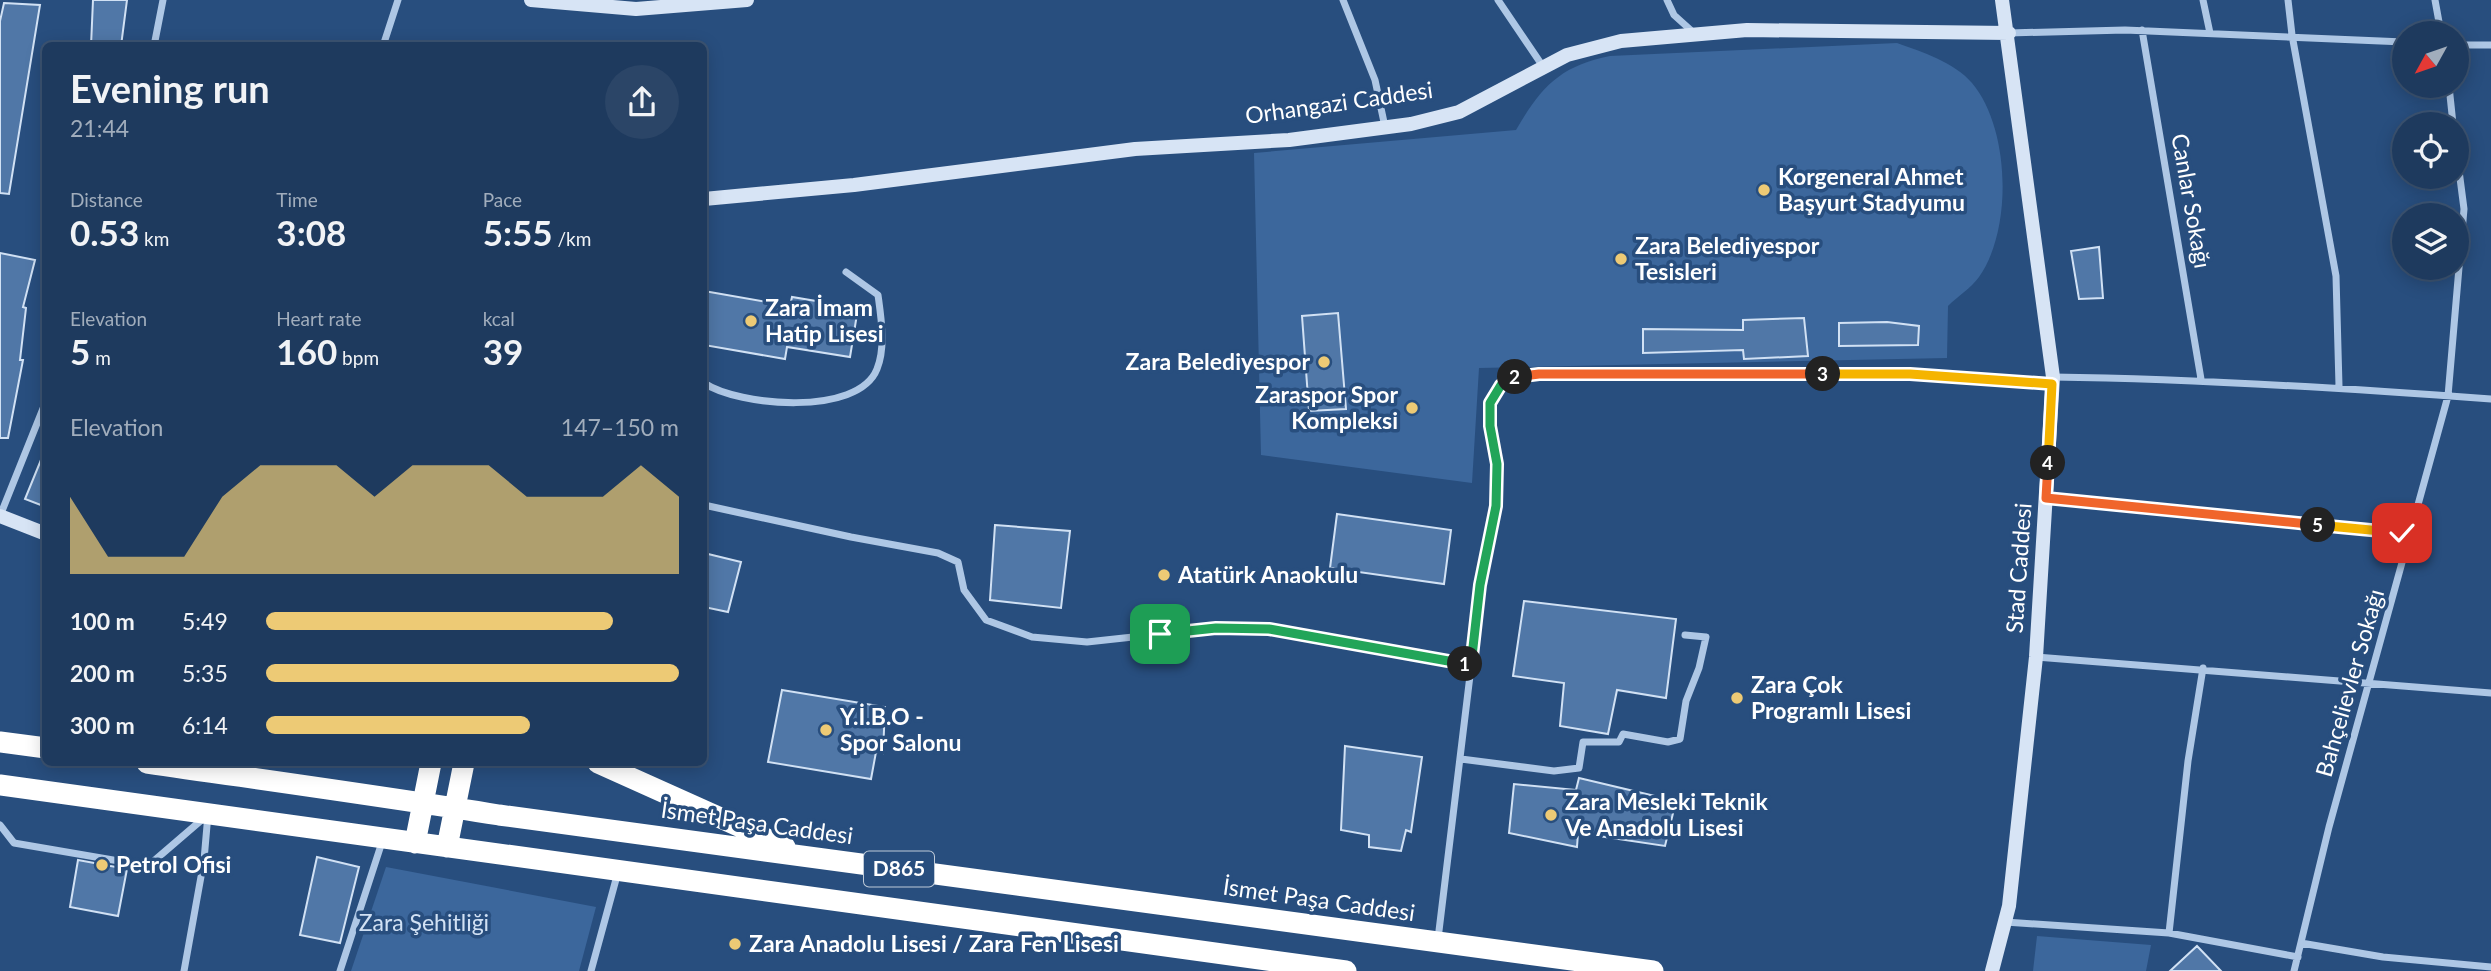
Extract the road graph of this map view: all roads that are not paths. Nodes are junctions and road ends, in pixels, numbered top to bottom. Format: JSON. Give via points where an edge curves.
{"nodes":[{"id":1,"x":163,"y":0,"type":"edge"},
{"id":2,"x":398,"y":0,"type":"edge"},
{"id":3,"x":531,"y":0,"type":"edge"},
{"id":4,"x":747,"y":0,"type":"edge"},
{"id":5,"x":1343,"y":0,"type":"edge"},
{"id":6,"x":1498,"y":0,"type":"edge"},
{"id":7,"x":1667,"y":0,"type":"edge"},
{"id":8,"x":2002,"y":0,"type":"edge"},
{"id":9,"x":2203,"y":0,"type":"edge"},
{"id":10,"x":2288,"y":0,"type":"edge"},
{"id":11,"x":2435,"y":0,"type":"edge"},
{"id":12,"x":2439,"y":21,"type":"edge"},
{"id":13,"x":2142,"y":30,"type":"junction"},
{"id":14,"x":1694,"y":33,"type":"junction"},
{"id":15,"x":2009,"y":33,"type":"junction"},
{"id":16,"x":2210,"y":33,"type":"junction"},
{"id":17,"x":2291,"y":35,"type":"junction"},
{"id":18,"x":2392,"y":41,"type":"edge"},
{"id":19,"x":155,"y":42,"type":"edge"},
{"id":20,"x":384,"y":42,"type":"edge"},
{"id":21,"x":2469,"y":45,"type":"edge"},
{"id":22,"x":2491,"y":45,"type":"edge"},
{"id":23,"x":1544,"y":68,"type":"junction"},
{"id":24,"x":1386,"y":127,"type":"junction"},
{"id":25,"x":2461,"y":189,"type":"edge"},
{"id":26,"x":707,"y":199,"type":"edge"},
{"id":27,"x":846,"y":272,"type":"dead end"},
{"id":28,"x":2201,"y":379,"type":"junction"},
{"id":29,"x":2052,"y":381,"type":"junction"},
{"id":30,"x":707,"y":385,"type":"edge"},
{"id":31,"x":2339,"y":386,"type":"junction"},
{"id":32,"x":2448,"y":396,"type":"junction"},
{"id":33,"x":2491,"y":399,"type":"edge"},
{"id":34,"x":42,"y":411,"type":"edge"},
{"id":35,"x":2046,"y":498,"type":"junction"},
{"id":36,"x":707,"y":506,"type":"edge"},
{"id":37,"x":0,"y":516,"type":"edge"},
{"id":38,"x":42,"y":532,"type":"edge"},
{"id":39,"x":2410,"y":537,"type":"junction"},
{"id":40,"x":1685,"y":635,"type":"dead end"},
{"id":41,"x":2036,"y":657,"type":"junction"},
{"id":42,"x":1471,"y":665,"type":"junction"},
{"id":43,"x":2203,"y":667,"type":"junction"},
{"id":44,"x":2370,"y":682,"type":"junction"},
{"id":45,"x":2491,"y":693,"type":"edge"},
{"id":46,"x":0,"y":742,"type":"edge"},
{"id":47,"x":42,"y":747,"type":"edge"},
{"id":48,"x":1461,"y":759,"type":"junction"},
{"id":49,"x":167,"y":766,"type":"edge"},
{"id":50,"x":430,"y":766,"type":"edge"},
{"id":51,"x":463,"y":766,"type":"edge"},
{"id":52,"x":605,"y":766,"type":"edge"},
{"id":53,"x":0,"y":785,"type":"edge"},
{"id":54,"x":423,"y":801,"type":"junction"},
{"id":55,"x":455,"y":808,"type":"junction"},
{"id":56,"x":208,"y":814,"type":"junction"},
{"id":57,"x":0,"y":825,"type":"edge"},
{"id":58,"x":383,"y":838,"type":"junction"},
{"id":59,"x":415,"y":843,"type":"junction"},
{"id":60,"x":447,"y":847,"type":"junction"},
{"id":61,"x":806,"y":857,"type":"junction"},
{"id":62,"x":618,"y":871,"type":"junction"},
{"id":63,"x":2005,"y":922,"type":"junction"},
{"id":64,"x":2169,"y":933,"type":"junction"},
{"id":65,"x":1438,"y":943,"type":"junction"},
{"id":66,"x":2301,"y":943,"type":"junction"},
{"id":67,"x":2298,"y":957,"type":"junction"},
{"id":68,"x":2491,"y":967,"type":"edge"},
{"id":69,"x":184,"y":971,"type":"edge"},
{"id":70,"x":340,"y":971,"type":"edge"},
{"id":71,"x":591,"y":971,"type":"edge"},
{"id":72,"x":1346,"y":971,"type":"edge"},
{"id":73,"x":1653,"y":971,"type":"edge"},
{"id":74,"x":1992,"y":971,"type":"edge"},
{"id":75,"x":2294,"y":971,"type":"edge"}],
"edges":[{"from":1,"to":19,"type":"street"},
{"from":2,"to":20,"type":"street"},
{"from":3,"to":4,"type":"street","via":[[636,9]]},
{"from":5,"to":24,"type":"street","via":[[1375,80]]},
{"from":6,"to":23,"type":"street"},
{"from":7,"to":14,"type":"street","via":[[1674,15]]},
{"from":8,"to":15,"type":"street","name":"Stad Caddesi"},
{"from":9,"to":16,"type":"street"},
{"from":10,"to":17,"type":"street"},
{"from":11,"to":12,"type":"street"},
{"from":13,"to":15,"type":"street"},
{"from":13,"to":16,"type":"street"},
{"from":13,"to":28,"type":"street","name":"Canlar Sokağı"},
{"from":14,"to":15,"type":"street","name":"Orhangazi Caddesi"},
{"from":14,"to":23,"type":"street","name":"Orhangazi Caddesi","via":[[1621,41],[1567,55]]},
{"from":15,"to":29,"type":"street","name":"Stad Caddesi"},
{"from":16,"to":17,"type":"street"},
{"from":17,"to":18,"type":"street"},
{"from":17,"to":31,"type":"street","via":[[2336,276]]},
{"from":21,"to":22,"type":"street"},
{"from":23,"to":24,"type":"street","name":"Orhangazi Caddesi","via":[[1459,112]]},
{"from":24,"to":26,"type":"street","name":"Orhangazi Caddesi","via":[[1289,140],[1135,149]]},
{"from":25,"to":32,"type":"street","name":"Bahçelievler Sokağı"},
{"from":27,"to":30,"type":"street","via":[[878,295],[883,326],[877,370],[858,392],[792,404],[715,391]]},
{"from":28,"to":29,"type":"street"},
{"from":28,"to":31,"type":"street"},
{"from":29,"to":35,"type":"street","name":"Stad Caddesi"},
{"from":29,"to":42,"type":"street","via":[[1910,374],[1516,376],[1501,385],[1490,403],[1496,506],[1480,585]]},
{"from":31,"to":32,"type":"street"},
{"from":32,"to":33,"type":"street"},
{"from":32,"to":39,"type":"street","name":"Bahçelievler Sokağı"},
{"from":34,"to":37,"type":"street"},
{"from":35,"to":39,"type":"street"},
{"from":35,"to":41,"type":"street","name":"Stad Caddesi"},
{"from":36,"to":42,"type":"street","via":[[938,553],[958,562],[964,590],[986,620],[1032,636],[1087,642],[1216,628],[1269,629]]},
{"from":37,"to":38,"type":"street"},
{"from":39,"to":44,"type":"street","name":"Bahçelievler Sokağı"},
{"from":40,"to":48,"type":"street","via":[[1706,637],[1686,701],[1680,739],[1668,742],[1623,734],[1619,742],[1583,742],[1579,768],[1554,771]]},
{"from":41,"to":43,"type":"street"},
{"from":41,"to":63,"type":"street","name":"Stad Caddesi"},
{"from":42,"to":48,"type":"street"},
{"from":43,"to":44,"type":"street"},
{"from":43,"to":64,"type":"street"},
{"from":44,"to":45,"type":"street"},
{"from":44,"to":66,"type":"street","name":"Bahçelievler Sokağı"},
{"from":46,"to":47,"type":"highway"},
{"from":48,"to":65,"type":"street"},
{"from":49,"to":54,"type":"highway","name":"İsmet Paşa Caddesi","number":"D865"},
{"from":50,"to":54,"type":"highway"},
{"from":51,"to":55,"type":"highway"},
{"from":52,"to":61,"type":"highway"},
{"from":53,"to":56,"type":"highway","number":"D865"},
{"from":54,"to":55,"type":"highway","name":"İsmet Paşa Caddesi","number":"D865"},
{"from":54,"to":59,"type":"highway"},
{"from":55,"to":60,"type":"highway"},
{"from":55,"to":61,"type":"highway","name":"İsmet Paşa Caddesi","number":"D865"},
{"from":56,"to":57,"type":"street","via":[[148,866],[14,843]]},
{"from":56,"to":58,"type":"highway","number":"D865"},
{"from":56,"to":69,"type":"street"},
{"from":58,"to":59,"type":"highway","number":"D865"},
{"from":58,"to":70,"type":"street"},
{"from":59,"to":60,"type":"highway","number":"D865"},
{"from":60,"to":62,"type":"highway","number":"D865"},
{"from":61,"to":65,"type":"highway","name":"İsmet Paşa Caddesi","number":"D865"},
{"from":62,"to":71,"type":"street"},
{"from":62,"to":72,"type":"highway","number":"D865"},
{"from":63,"to":64,"type":"street"},
{"from":63,"to":74,"type":"street","name":"Stad Caddesi"},
{"from":64,"to":67,"type":"street"},
{"from":65,"to":73,"type":"highway","name":"İsmet Paşa Caddesi","number":"D865"},
{"from":66,"to":67,"type":"street","name":"Bahçelievler Sokağı"},
{"from":66,"to":68,"type":"street","via":[[2383,957]]},
{"from":67,"to":75,"type":"street","name":"Bahçelievler Sokağı"}]}
